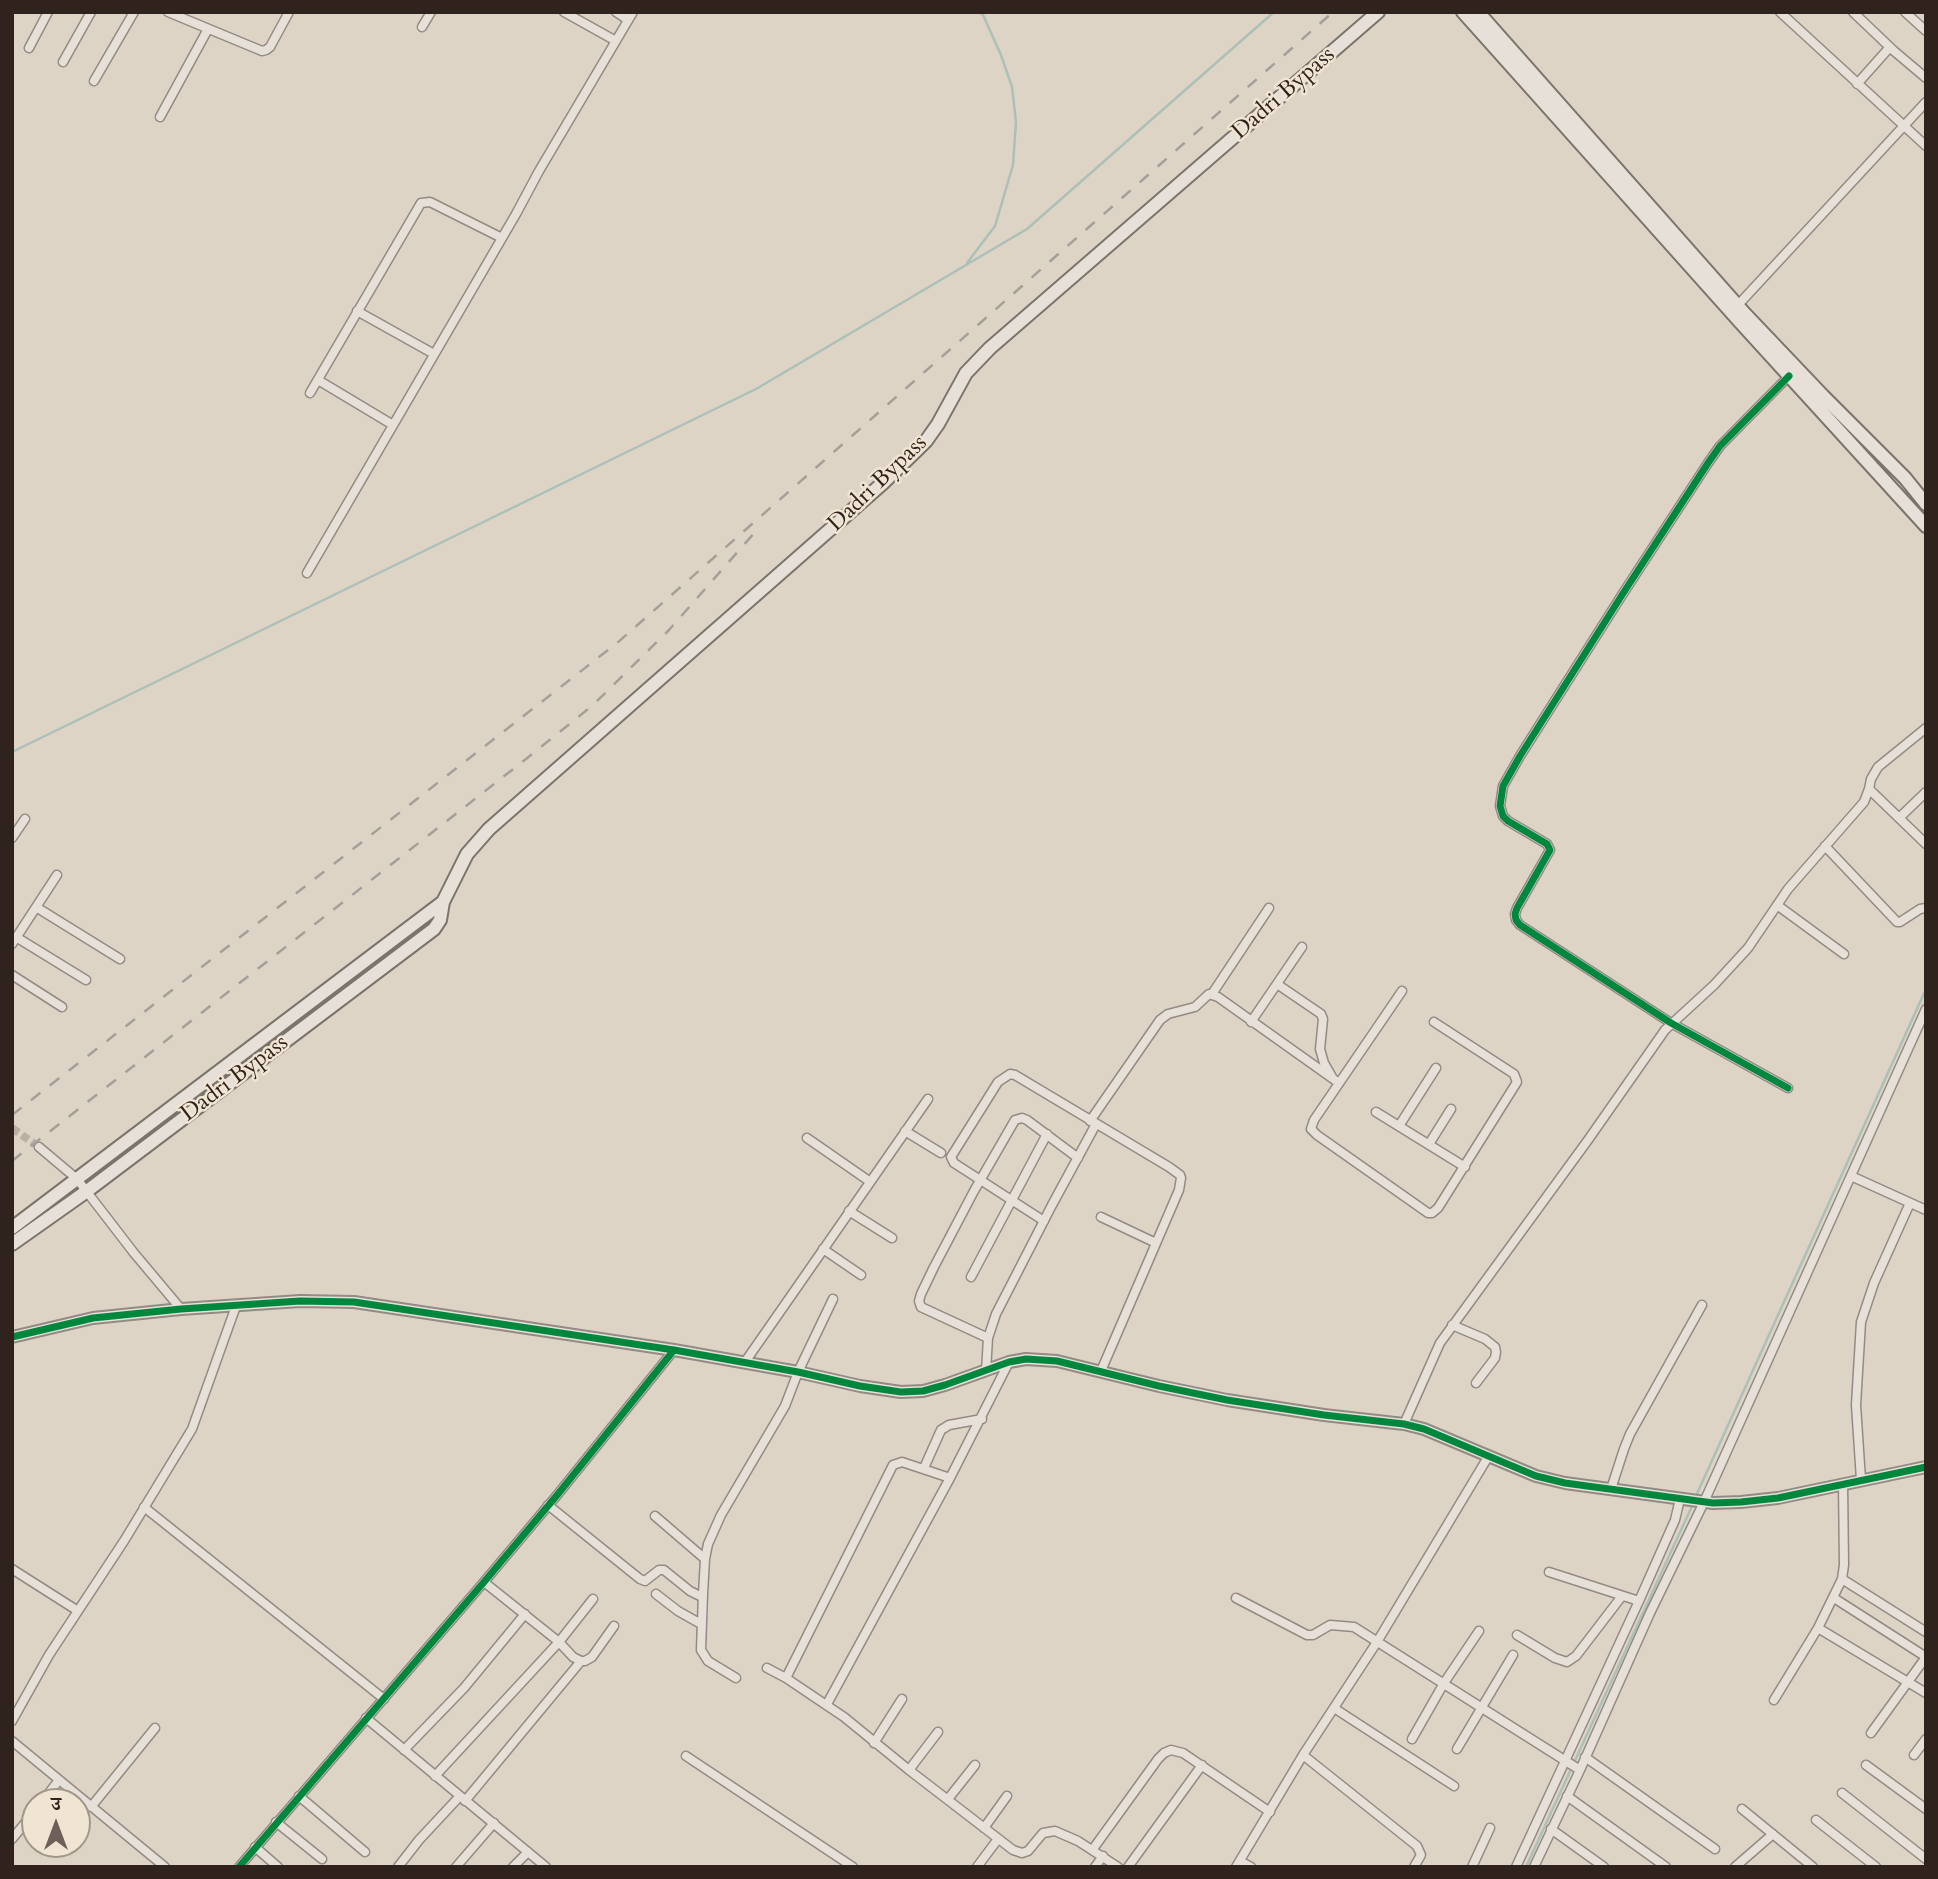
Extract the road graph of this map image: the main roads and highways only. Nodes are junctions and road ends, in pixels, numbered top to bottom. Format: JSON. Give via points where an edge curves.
{"nodes":[{"id":1,"x":1378,"y":12,"type":"edge"},
{"id":2,"x":1462,"y":12,"type":"edge"},
{"id":3,"x":1478,"y":12,"type":"edge"},
{"id":4,"x":1926,"y":504,"type":"edge"},
{"id":5,"x":1926,"y":526,"type":"edge"},
{"id":6,"x":443,"y":902,"type":"junction"},
{"id":7,"x":12,"y":1228,"type":"edge"},
{"id":8,"x":12,"y":1244,"type":"edge"}],
"edges":[{"from":1,"to":6,"type":"main road","name":"Dadri Bypass","via":[[974,363],[926,441],[489,829],[471,848]]},
{"from":2,"to":5,"type":"main road"},
{"from":3,"to":4,"type":"main road","via":[[1738,305]]},
{"from":6,"to":7,"type":"main road","name":"Dadri Bypass"},
{"from":6,"to":8,"type":"main road","name":"Dadri Bypass","via":[[434,929]]}]}
